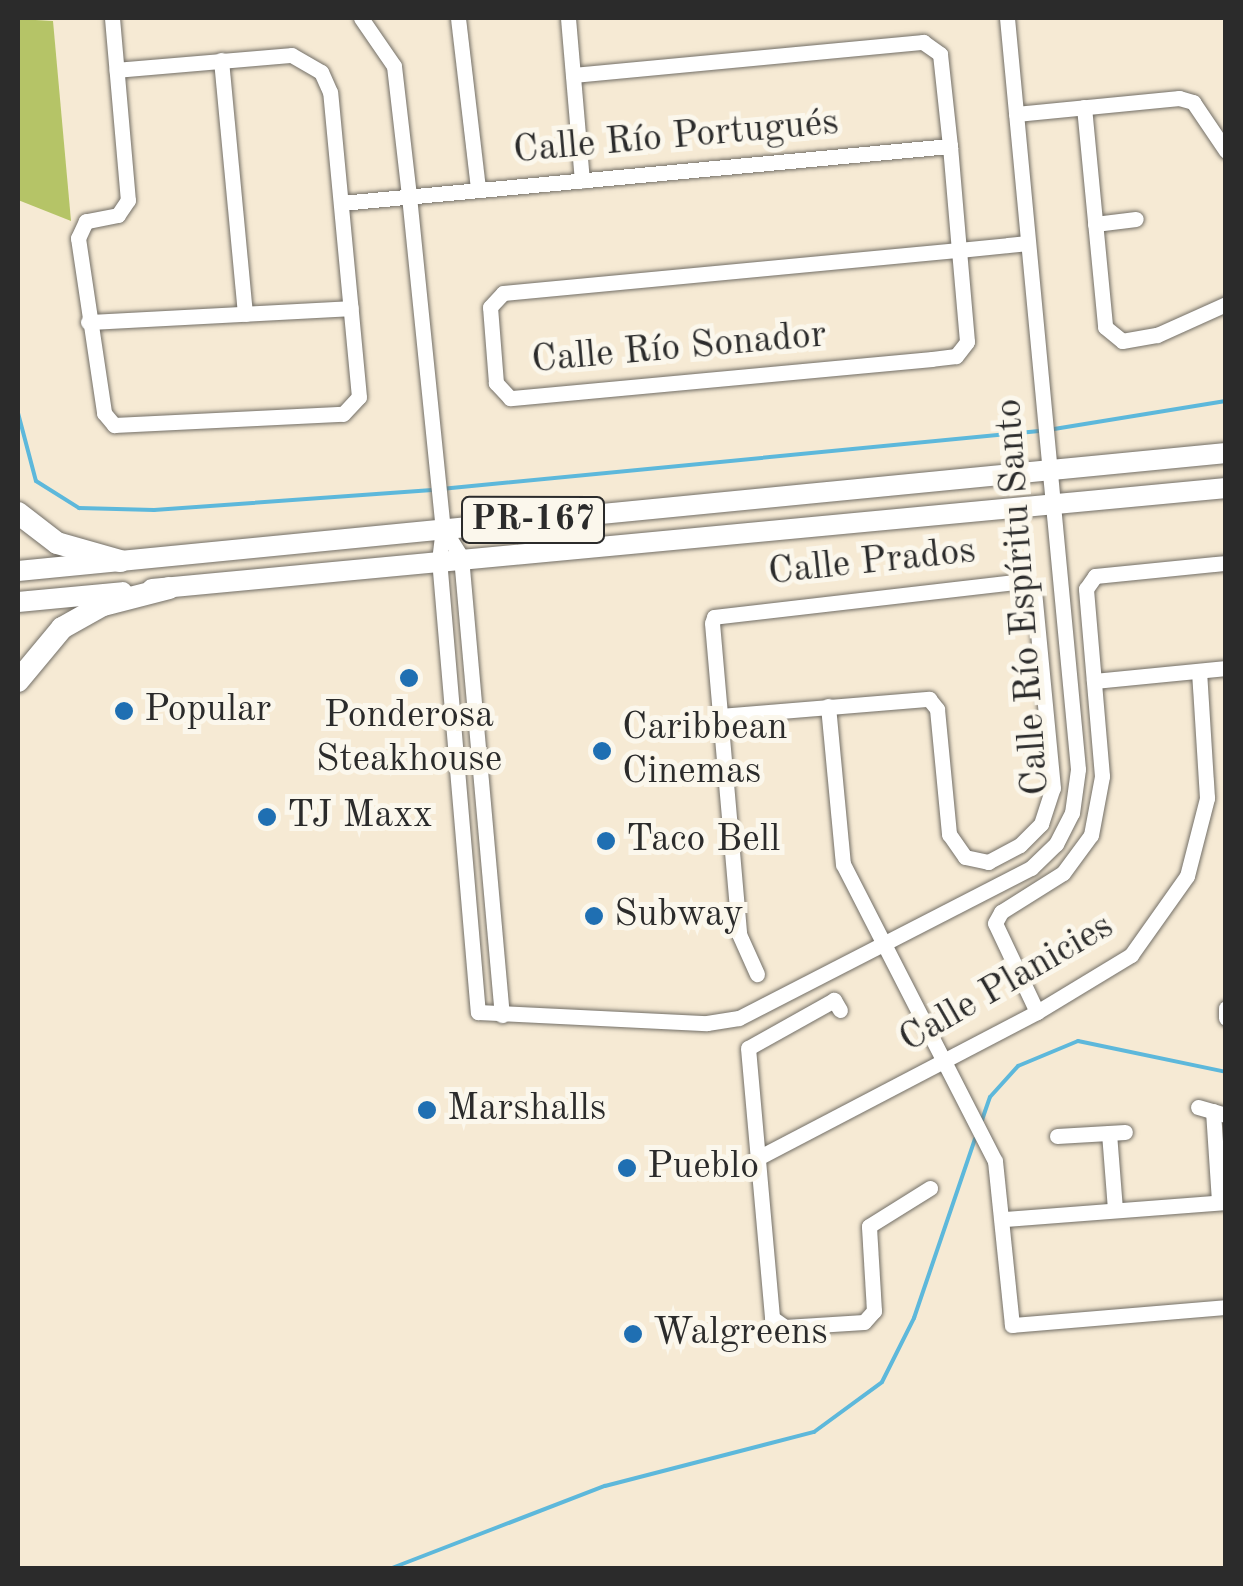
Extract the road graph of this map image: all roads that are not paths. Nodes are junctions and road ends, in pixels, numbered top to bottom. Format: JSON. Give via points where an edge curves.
{"nodes":[{"id":1,"x":112,"y":18,"type":"edge"},
{"id":2,"x":361,"y":18,"type":"edge"},
{"id":3,"x":458,"y":18,"type":"edge"},
{"id":4,"x":568,"y":18,"type":"edge"},
{"id":5,"x":1007,"y":18,"type":"edge"},
{"id":6,"x":221,"y":60,"type":"junction"},
{"id":7,"x":116,"y":70,"type":"junction"},
{"id":8,"x":573,"y":75,"type":"junction"},
{"id":9,"x":1084,"y":108,"type":"junction"},
{"id":10,"x":1016,"y":114,"type":"junction"},
{"id":11,"x":950,"y":146,"type":"junction"},
{"id":12,"x":1226,"y":151,"type":"edge"},
{"id":13,"x":582,"y":180,"type":"junction"},
{"id":14,"x":478,"y":189,"type":"junction"},
{"id":15,"x":409,"y":196,"type":"junction"},
{"id":16,"x":341,"y":203,"type":"junction"},
{"id":17,"x":1136,"y":219,"type":"dead end"},
{"id":18,"x":1095,"y":224,"type":"junction"},
{"id":19,"x":1028,"y":244,"type":"junction"},
{"id":20,"x":960,"y":250,"type":"junction"},
{"id":21,"x":1226,"y":304,"type":"edge"},
{"id":22,"x":351,"y":308,"type":"junction"},
{"id":23,"x":245,"y":314,"type":"junction"},
{"id":24,"x":88,"y":322,"type":"junction"},
{"id":25,"x":1226,"y":453,"type":"edge"},
{"id":26,"x":1048,"y":468,"type":"junction"},
{"id":27,"x":1226,"y":488,"type":"edge"},
{"id":28,"x":1052,"y":506,"type":"junction"},
{"id":29,"x":18,"y":513,"type":"edge"},
{"id":30,"x":443,"y":528,"type":"junction"},
{"id":31,"x":461,"y":558,"type":"junction"},
{"id":32,"x":438,"y":559,"type":"junction"},
{"id":33,"x":120,"y":561,"type":"junction"},
{"id":34,"x":1226,"y":563,"type":"edge"},
{"id":35,"x":18,"y":571,"type":"edge"},
{"id":36,"x":170,"y":588,"type":"junction"},
{"id":37,"x":18,"y":602,"type":"edge"},
{"id":38,"x":1226,"y":668,"type":"edge"},
{"id":39,"x":1199,"y":671,"type":"junction"},
{"id":40,"x":18,"y":681,"type":"edge"},
{"id":41,"x":1094,"y":681,"type":"junction"},
{"id":42,"x":828,"y":706,"type":"junction"},
{"id":43,"x":720,"y":716,"type":"junction"},
{"id":44,"x":880,"y":947,"type":"junction"},
{"id":45,"x":757,"y":974,"type":"dead end"},
{"id":46,"x":840,"y":1010,"type":"dead end"},
{"id":47,"x":1038,"y":1012,"type":"junction"},
{"id":48,"x":502,"y":1015,"type":"junction"},
{"id":49,"x":942,"y":1064,"type":"junction"},
{"id":50,"x":1212,"y":1111,"type":"edge"},
{"id":51,"x":1057,"y":1136,"type":"dead end"},
{"id":52,"x":756,"y":1159,"type":"junction"},
{"id":53,"x":930,"y":1188,"type":"dead end"},
{"id":54,"x":907,"y":1199,"type":"junction"},
{"id":55,"x":1222,"y":1202,"type":"edge"},
{"id":56,"x":1116,"y":1210,"type":"junction"},
{"id":57,"x":915,"y":1215,"type":"dead end"},
{"id":58,"x":1005,"y":1219,"type":"junction"},
{"id":59,"x":1226,"y":1307,"type":"edge"}],
"edges":[{"from":1,"to":7,"type":"street"},
{"from":2,"to":15,"type":"street","via":[[394,66]]},
{"from":3,"to":14,"type":"street"},
{"from":4,"to":8,"type":"street"},
{"from":5,"to":10,"type":"street","name":"Calle Río Espíritu Santo"},
{"from":6,"to":7,"type":"street"},
{"from":6,"to":16,"type":"street","via":[[291,55],[320,72],[330,92]]},
{"from":6,"to":23,"type":"street"},
{"from":7,"to":24,"type":"street","via":[[128,200],[118,215],[86,221],[80,230]]},
{"from":8,"to":11,"type":"street","via":[[924,42],[940,54]]},
{"from":8,"to":13,"type":"street"},
{"from":9,"to":10,"type":"street"},
{"from":9,"to":12,"type":"street","via":[[1194,102]]},
{"from":9,"to":18,"type":"street"},
{"from":10,"to":19,"type":"street","name":"Calle Río Espíritu Santo"},
{"from":11,"to":13,"type":"street","name":"Calle Río Portugués"},
{"from":11,"to":20,"type":"street"},
{"from":13,"to":14,"type":"street","name":"Calle Río Portugués"},
{"from":14,"to":15,"type":"street","name":"Calle Río Portugués"},
{"from":15,"to":16,"type":"street","name":"Calle Río Portugués"},
{"from":15,"to":30,"type":"street"},
{"from":16,"to":22,"type":"street"},
{"from":17,"to":18,"type":"street"},
{"from":18,"to":21,"type":"street","via":[[1106,328],[1122,341],[1157,335]]},
{"from":19,"to":20,"type":"street","name":"Calle Río Sonador"},
{"from":19,"to":26,"type":"street","name":"Calle Río Espíritu Santo"},
{"from":20,"to":20,"type":"street","name":"Calle Río Sonador","via":[[504,294],[490,307],[496,383],[510,398],[956,356],[967,342]]},
{"from":22,"to":23,"type":"street"},
{"from":22,"to":24,"type":"street","via":[[359,396],[344,414],[114,425],[104,413]]},
{"from":23,"to":24,"type":"street"},
{"from":25,"to":26,"type":"main road","number":"PR-167"},
{"from":26,"to":28,"type":"street","name":"Calle Río Espíritu Santo"},
{"from":26,"to":30,"type":"main road","number":"PR-167"},
{"from":27,"to":28,"type":"main road","number":"PR-167"},
{"from":28,"to":31,"type":"main road","number":"PR-167"},
{"from":28,"to":44,"type":"street","name":"Calle Río Espíritu Santo","via":[[1078,769],[1072,813],[1056,844],[1030,868]]},
{"from":29,"to":33,"type":"highway","via":[[57,543]]},
{"from":30,"to":31,"type":"street"},
{"from":30,"to":32,"type":"street"},
{"from":30,"to":33,"type":"main road","number":"PR-167"},
{"from":31,"to":32,"type":"main road","number":"PR-167"},
{"from":31,"to":48,"type":"street"},
{"from":32,"to":36,"type":"main road","number":"PR-167"},
{"from":32,"to":48,"type":"street","name":"Calle Río Espíritu Santo","via":[[478,1012]]},
{"from":33,"to":35,"type":"main road","number":"PR-167"},
{"from":34,"to":41,"type":"street","via":[[1094,576],[1086,590]]},
{"from":36,"to":37,"type":"main road","number":"PR-167"},
{"from":36,"to":40,"type":"highway","via":[[103,606],[62,628]]},
{"from":38,"to":39,"type":"street"},
{"from":39,"to":41,"type":"street"},
{"from":39,"to":47,"type":"street","name":"Calle Planicies","via":[[1207,798],[1187,876],[1161,922],[1131,954]]},
{"from":41,"to":47,"type":"street","via":[[1102,776],[1091,835],[1063,873],[1001,912],[995,924]]},
{"from":42,"to":43,"type":"street","name":"Calle Prados"},
{"from":42,"to":43,"type":"street","name":"Calle Prados","via":[[921,698],[935,704],[949,834],[964,857],[988,862],[1041,824],[1052,788],[1029,585],[721,611],[712,623]]},
{"from":42,"to":44,"type":"street","via":[[843,864]]},
{"from":43,"to":45,"type":"street","via":[[739,934]]},
{"from":44,"to":48,"type":"street","name":"Calle Río Espíritu Santo","via":[[739,1018],[707,1024]]},
{"from":44,"to":49,"type":"street"},
{"from":46,"to":52,"type":"street","via":[[834,1000],[748,1048]]},
{"from":47,"to":49,"type":"street","name":"Calle Planicies"},
{"from":49,"to":52,"type":"street","name":"Calle Planicies"},
{"from":49,"to":58,"type":"street","via":[[995,1161]]},
{"from":50,"to":55,"type":"street"},
{"from":51,"to":56,"type":"street","via":[[1116,1133]]},
{"from":52,"to":54,"type":"street","via":[[772,1318],[785,1328],[864,1322],[874,1311],[869,1226]]},
{"from":53,"to":54,"type":"street"},
{"from":54,"to":57,"type":"street"},
{"from":55,"to":56,"type":"street"},
{"from":56,"to":58,"type":"street"},
{"from":58,"to":59,"type":"street","via":[[1012,1325]]}]}
